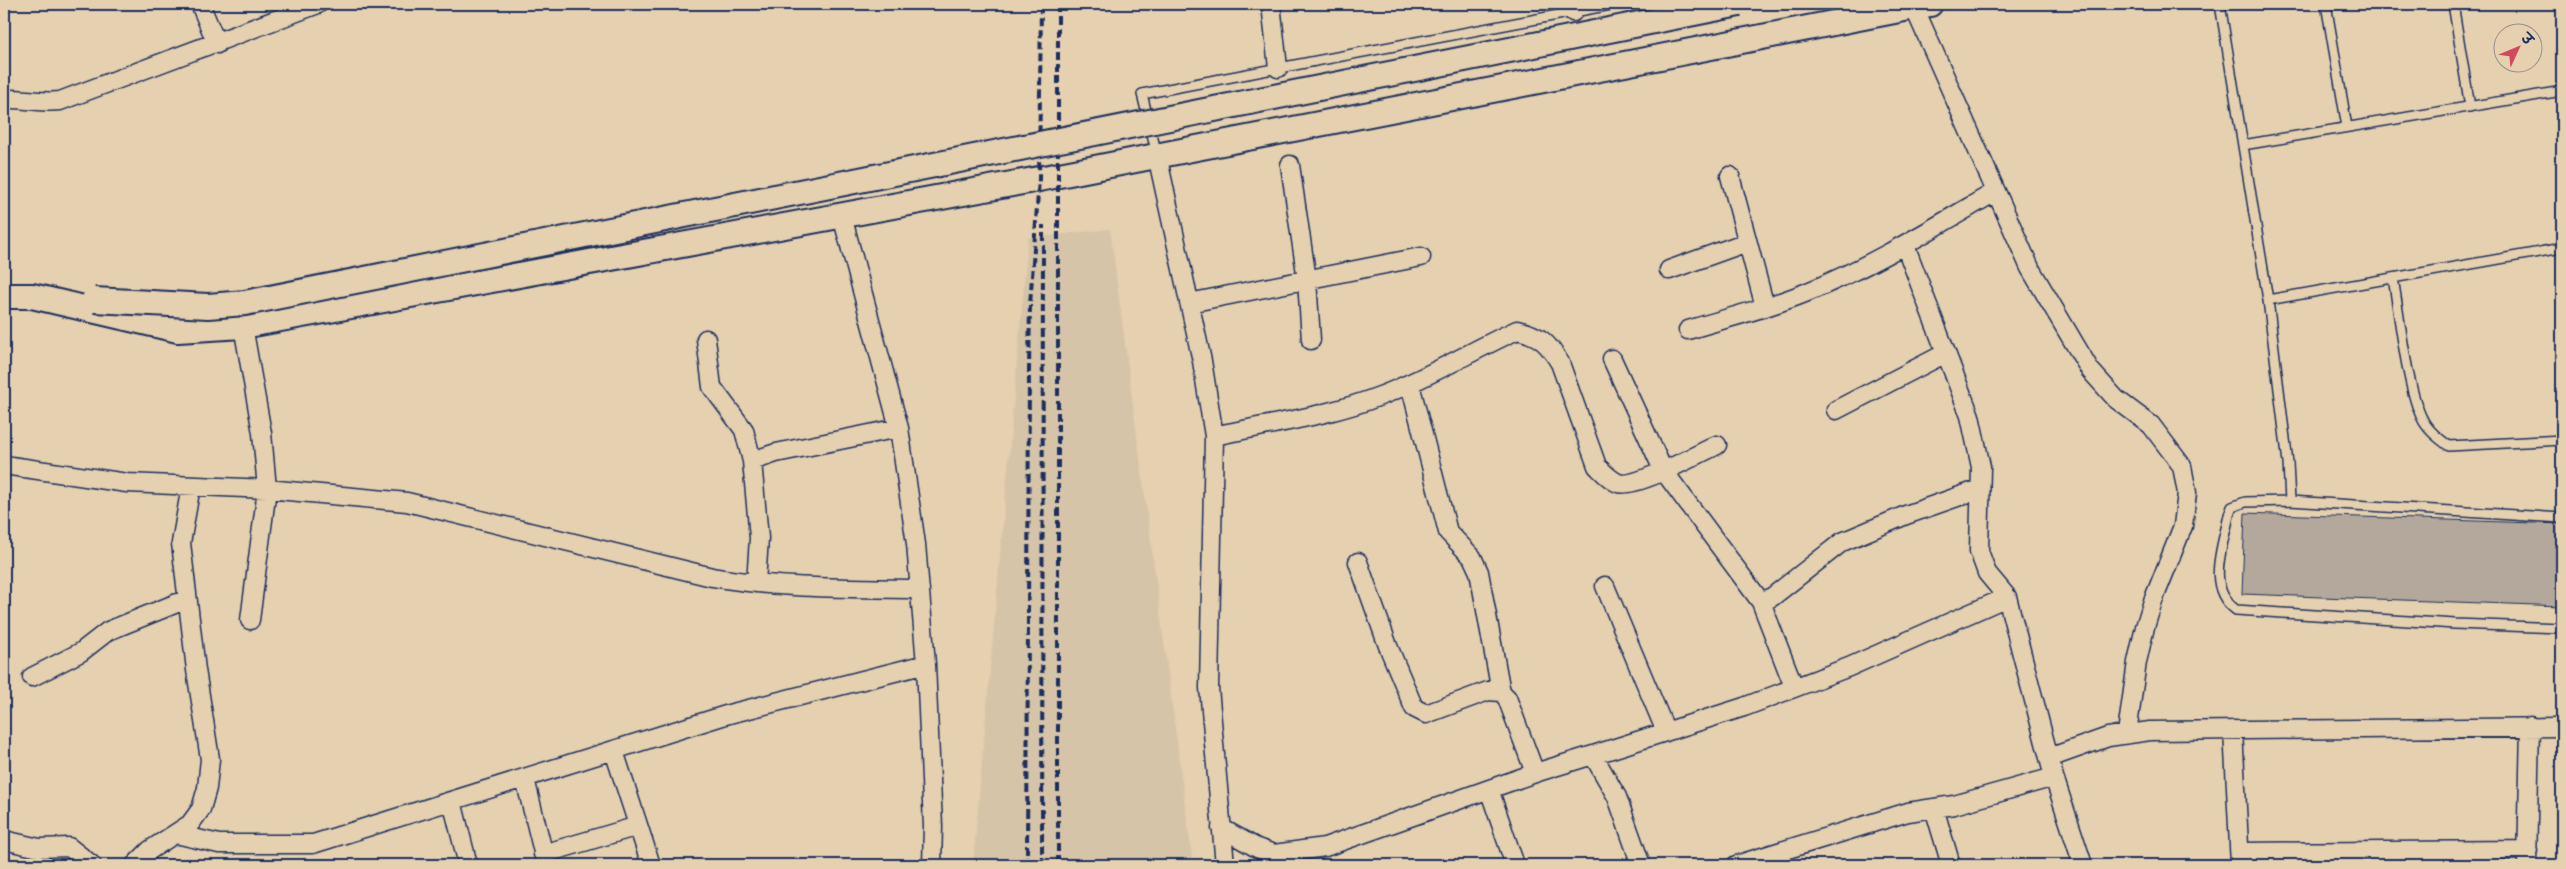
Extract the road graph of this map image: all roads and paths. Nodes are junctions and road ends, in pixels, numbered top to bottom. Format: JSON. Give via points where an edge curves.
{"nodes":[{"id":1,"x":200,"y":4,"type":"edge"},
{"id":2,"x":318,"y":4,"type":"edge"},
{"id":3,"x":1270,"y":4,"type":"edge"},
{"id":4,"x":1616,"y":4,"type":"edge"},
{"id":5,"x":1740,"y":4,"type":"edge"},
{"id":6,"x":2220,"y":4,"type":"edge"},
{"id":7,"x":2326,"y":4,"type":"edge"},
{"id":8,"x":2453,"y":4,"type":"edge"},
{"id":9,"x":1922,"y":5,"type":"edge"},
{"id":10,"x":1572,"y":8,"type":"edge"},
{"id":11,"x":217,"y":44,"type":"junction"},
{"id":12,"x":1278,"y":68,"type":"junction"},
{"id":13,"x":2562,"y":91,"type":"edge"},
{"id":14,"x":4,"y":99,"type":"edge"},
{"id":15,"x":2470,"y":106,"type":"junction"},
{"id":16,"x":2347,"y":127,"type":"junction"},
{"id":17,"x":2243,"y":145,"type":"junction"},
{"id":18,"x":1157,"y":155,"type":"junction"},
{"id":19,"x":1290,"y":165,"type":"dead end"},
{"id":20,"x":1730,"y":176,"type":"dead end"},
{"id":21,"x":1995,"y":192,"type":"junction"},
{"id":22,"x":842,"y":216,"type":"junction"},
{"id":23,"x":1747,"y":242,"type":"junction"},
{"id":24,"x":1905,"y":245,"type":"junction"},
{"id":25,"x":2562,"y":248,"type":"edge"},
{"id":26,"x":1421,"y":257,"type":"dead end"},
{"id":27,"x":1669,"y":270,"type":"dead end"},
{"id":28,"x":2393,"y":278,"type":"junction"},
{"id":29,"x":1307,"y":280,"type":"junction"},
{"id":30,"x":4,"y":296,"type":"edge"},
{"id":31,"x":32,"y":296,"type":"junction"},
{"id":32,"x":2268,"y":300,"type":"junction"},
{"id":33,"x":1189,"y":303,"type":"junction"},
{"id":34,"x":1765,"y":307,"type":"junction"},
{"id":35,"x":243,"y":326,"type":"junction"},
{"id":36,"x":1688,"y":330,"type":"dead end"},
{"id":37,"x":706,"y":339,"type":"dead end"},
{"id":38,"x":1311,"y":340,"type":"dead end"},
{"id":39,"x":1946,"y":353,"type":"junction"},
{"id":40,"x":1612,"y":359,"type":"dead end"},
{"id":41,"x":1410,"y":384,"type":"junction"},
{"id":42,"x":1836,"y":410,"type":"dead end"},
{"id":43,"x":899,"y":428,"type":"junction"},
{"id":44,"x":1214,"y":436,"type":"junction"},
{"id":45,"x":2562,"y":440,"type":"edge"},
{"id":46,"x":1717,"y":445,"type":"dead end"},
{"id":47,"x":752,"y":461,"type":"junction"},
{"id":48,"x":4,"y":465,"type":"edge"},
{"id":49,"x":1663,"y":470,"type":"junction"},
{"id":50,"x":191,"y":486,"type":"junction"},
{"id":51,"x":267,"y":489,"type":"junction"},
{"id":52,"x":1980,"y":489,"type":"junction"},
{"id":53,"x":2290,"y":501,"type":"junction"},
{"id":54,"x":2562,"y":518,"type":"edge"},
{"id":55,"x":1358,"y":562,"type":"dead end"},
{"id":56,"x":756,"y":584,"type":"junction"},
{"id":57,"x":1605,"y":586,"type":"dead end"},
{"id":58,"x":920,"y":589,"type":"junction"},
{"id":59,"x":2007,"y":598,"type":"junction"},
{"id":60,"x":187,"y":599,"type":"junction"},
{"id":61,"x":1761,"y":602,"type":"junction"},
{"id":62,"x":250,"y":620,"type":"dead end"},
{"id":63,"x":2562,"y":628,"type":"edge"},
{"id":64,"x":926,"y":664,"type":"junction"},
{"id":65,"x":32,"y":677,"type":"dead end"},
{"id":66,"x":1794,"y":687,"type":"junction"},
{"id":67,"x":1501,"y":692,"type":"junction"},
{"id":68,"x":2530,"y":726,"type":"junction"},
{"id":69,"x":2562,"y":727,"type":"edge"},
{"id":70,"x":2233,"y":730,"type":"junction"},
{"id":71,"x":1666,"y":732,"type":"junction"},
{"id":72,"x":2127,"y":733,"type":"junction"},
{"id":73,"x":614,"y":751,"type":"junction"},
{"id":74,"x":1593,"y":756,"type":"junction"},
{"id":75,"x":2049,"y":758,"type":"junction"},
{"id":76,"x":1535,"y":773,"type":"junction"},
{"id":77,"x":2054,"y":777,"type":"junction"},
{"id":78,"x":525,"y":779,"type":"junction"},
{"id":79,"x":1489,"y":789,"type":"junction"},
{"id":80,"x":452,"y":801,"type":"junction"},
{"id":81,"x":1934,"y":808,"type":"junction"},
{"id":82,"x":638,"y":826,"type":"junction"},
{"id":83,"x":176,"y":834,"type":"junction"},
{"id":84,"x":1221,"y":835,"type":"junction"},
{"id":85,"x":4,"y":840,"type":"edge"},
{"id":86,"x":2528,"y":858,"type":"edge"},
{"id":87,"x":545,"y":859,"type":"edge"},
{"id":88,"x":2237,"y":862,"type":"edge"},
{"id":89,"x":92,"y":865,"type":"edge"},
{"id":90,"x":135,"y":865,"type":"edge"},
{"id":91,"x":468,"y":865,"type":"edge"},
{"id":92,"x":651,"y":865,"type":"edge"},
{"id":93,"x":932,"y":865,"type":"edge"},
{"id":94,"x":1218,"y":865,"type":"edge"},
{"id":95,"x":1225,"y":865,"type":"edge"},
{"id":96,"x":1515,"y":865,"type":"edge"},
{"id":97,"x":1641,"y":865,"type":"edge"},
{"id":98,"x":1736,"y":865,"type":"edge"},
{"id":99,"x":1951,"y":865,"type":"edge"},
{"id":100,"x":2084,"y":865,"type":"edge"}],
"edges":[{"from":1,"to":11,"type":"street"},
{"from":2,"to":11,"type":"street"},
{"from":3,"to":12,"type":"street"},
{"from":4,"to":10,"type":"lane"},
{"from":5,"to":31,"type":"street","bridge":true,"via":[[245,302],[208,306]]},
{"from":6,"to":17,"type":"lane"},
{"from":7,"to":16,"type":"lane"},
{"from":8,"to":15,"type":"lane"},
{"from":9,"to":18,"type":"street"},
{"from":9,"to":21,"type":"street"},
{"from":10,"to":12,"type":"lane"},
{"from":11,"to":14,"type":"street","via":[[60,101],[44,103]]},
{"from":12,"to":18,"type":"lane","via":[[1142,94]]},
{"from":13,"to":15,"type":"lane"},
{"from":15,"to":16,"type":"lane"},
{"from":16,"to":17,"type":"lane"},
{"from":17,"to":32,"type":"lane"},
{"from":18,"to":22,"type":"street"},
{"from":18,"to":33,"type":"street"},
{"from":19,"to":29,"type":"street"},
{"from":20,"to":23,"type":"street"},
{"from":21,"to":24,"type":"street"},
{"from":21,"to":72,"type":"street","via":[[2030,268],[2090,370],[2116,399],[2151,425],[2182,466],[2187,493],[2183,526],[2145,627]]},
{"from":22,"to":35,"type":"street"},
{"from":22,"to":43,"type":"street"},
{"from":23,"to":27,"type":"street"},
{"from":23,"to":34,"type":"street"},
{"from":24,"to":34,"type":"street","via":[[1837,280]]},
{"from":24,"to":39,"type":"street"},
{"from":25,"to":28,"type":"lane"},
{"from":26,"to":29,"type":"street"},
{"from":28,"to":32,"type":"lane"},
{"from":28,"to":45,"type":"lane","via":[[2415,403],[2425,424],[2437,437],[2449,446]]},
{"from":29,"to":33,"type":"street"},
{"from":29,"to":38,"type":"street"},
{"from":30,"to":31,"type":"street"},
{"from":31,"to":35,"type":"street","via":[[178,330]]},
{"from":32,"to":53,"type":"lane"},
{"from":33,"to":44,"type":"street"},
{"from":34,"to":36,"type":"street"},
{"from":35,"to":51,"type":"street","via":[[262,433]]},
{"from":37,"to":47,"type":"street","via":[[712,388],[744,430]]},
{"from":39,"to":42,"type":"street"},
{"from":39,"to":52,"type":"street","via":[[1978,447]]},
{"from":40,"to":49,"type":"street"},
{"from":41,"to":44,"type":"street","via":[[1335,410]]},
{"from":41,"to":49,"type":"street","via":[[1517,330],[1535,334],[1560,363],[1597,466],[1619,483],[1634,484]]},
{"from":41,"to":67,"type":"street","via":[[1448,532],[1472,557],[1479,572]]},
{"from":43,"to":47,"type":"street","via":[[776,453]]},
{"from":43,"to":58,"type":"street"},
{"from":44,"to":84,"type":"street","via":[[1209,688]]},
{"from":46,"to":49,"type":"street"},
{"from":47,"to":56,"type":"street","via":[[759,538]]},
{"from":48,"to":50,"type":"street","via":[[127,483]]},
{"from":49,"to":61,"type":"street"},
{"from":50,"to":51,"type":"street"},
{"from":50,"to":60,"type":"street","via":[[181,543]]},
{"from":51,"to":56,"type":"street","via":[[407,502]]},
{"from":51,"to":62,"type":"street"},
{"from":52,"to":59,"type":"street","via":[[1979,551],[1987,573]]},
{"from":52,"to":61,"type":"street","via":[[1842,542],[1772,597]]},
{"from":53,"to":54,"type":"lane"},
{"from":53,"to":63,"type":"lane","via":[[2244,502],[2232,507],[2217,582],[2220,593],[2236,610]]},
{"from":55,"to":67,"type":"street","via":[[1414,708],[1426,714],[1494,689]]},
{"from":56,"to":58,"type":"street"},
{"from":57,"to":71,"type":"street"},
{"from":58,"to":64,"type":"street"},
{"from":59,"to":66,"type":"street","via":[[1849,667]]},
{"from":59,"to":75,"type":"street"},
{"from":60,"to":65,"type":"street","via":[[108,630],[81,652]]},
{"from":60,"to":83,"type":"street","via":[[210,759],[201,808],[190,824]]},
{"from":61,"to":66,"type":"street"},
{"from":64,"to":73,"type":"street","via":[[729,714]]},
{"from":64,"to":93,"type":"street"},
{"from":66,"to":71,"type":"street"},
{"from":67,"to":76,"type":"street","via":[[1507,698]]},
{"from":68,"to":69,"type":"street"},
{"from":68,"to":70,"type":"street"},
{"from":68,"to":86,"type":"street"},
{"from":70,"to":72,"type":"street"},
{"from":70,"to":88,"type":"street"},
{"from":71,"to":74,"type":"street"},
{"from":72,"to":75,"type":"street"},
{"from":73,"to":78,"type":"street"},
{"from":73,"to":82,"type":"street"},
{"from":74,"to":76,"type":"street"},
{"from":74,"to":97,"type":"street","via":[[1617,797]]},
{"from":75,"to":77,"type":"street"},
{"from":76,"to":79,"type":"street"},
{"from":77,"to":81,"type":"street"},
{"from":77,"to":100,"type":"street"},
{"from":78,"to":80,"type":"street"},
{"from":78,"to":87,"type":"street"},
{"from":79,"to":84,"type":"street","via":[[1325,848],[1274,854]]},
{"from":79,"to":96,"type":"street"},
{"from":80,"to":83,"type":"street","via":[[313,844],[219,844]]},
{"from":80,"to":91,"type":"street"},
{"from":81,"to":98,"type":"street","via":[[1908,812]]},
{"from":81,"to":99,"type":"street"},
{"from":82,"to":87,"type":"street"},
{"from":82,"to":92,"type":"street"},
{"from":83,"to":90,"type":"street","via":[[150,850]]},
{"from":84,"to":94,"type":"lane"},
{"from":84,"to":95,"type":"street"},
{"from":85,"to":89,"type":"street","via":[[39,848],[68,847]]},
{"from":86,"to":88,"type":"street"}]}
